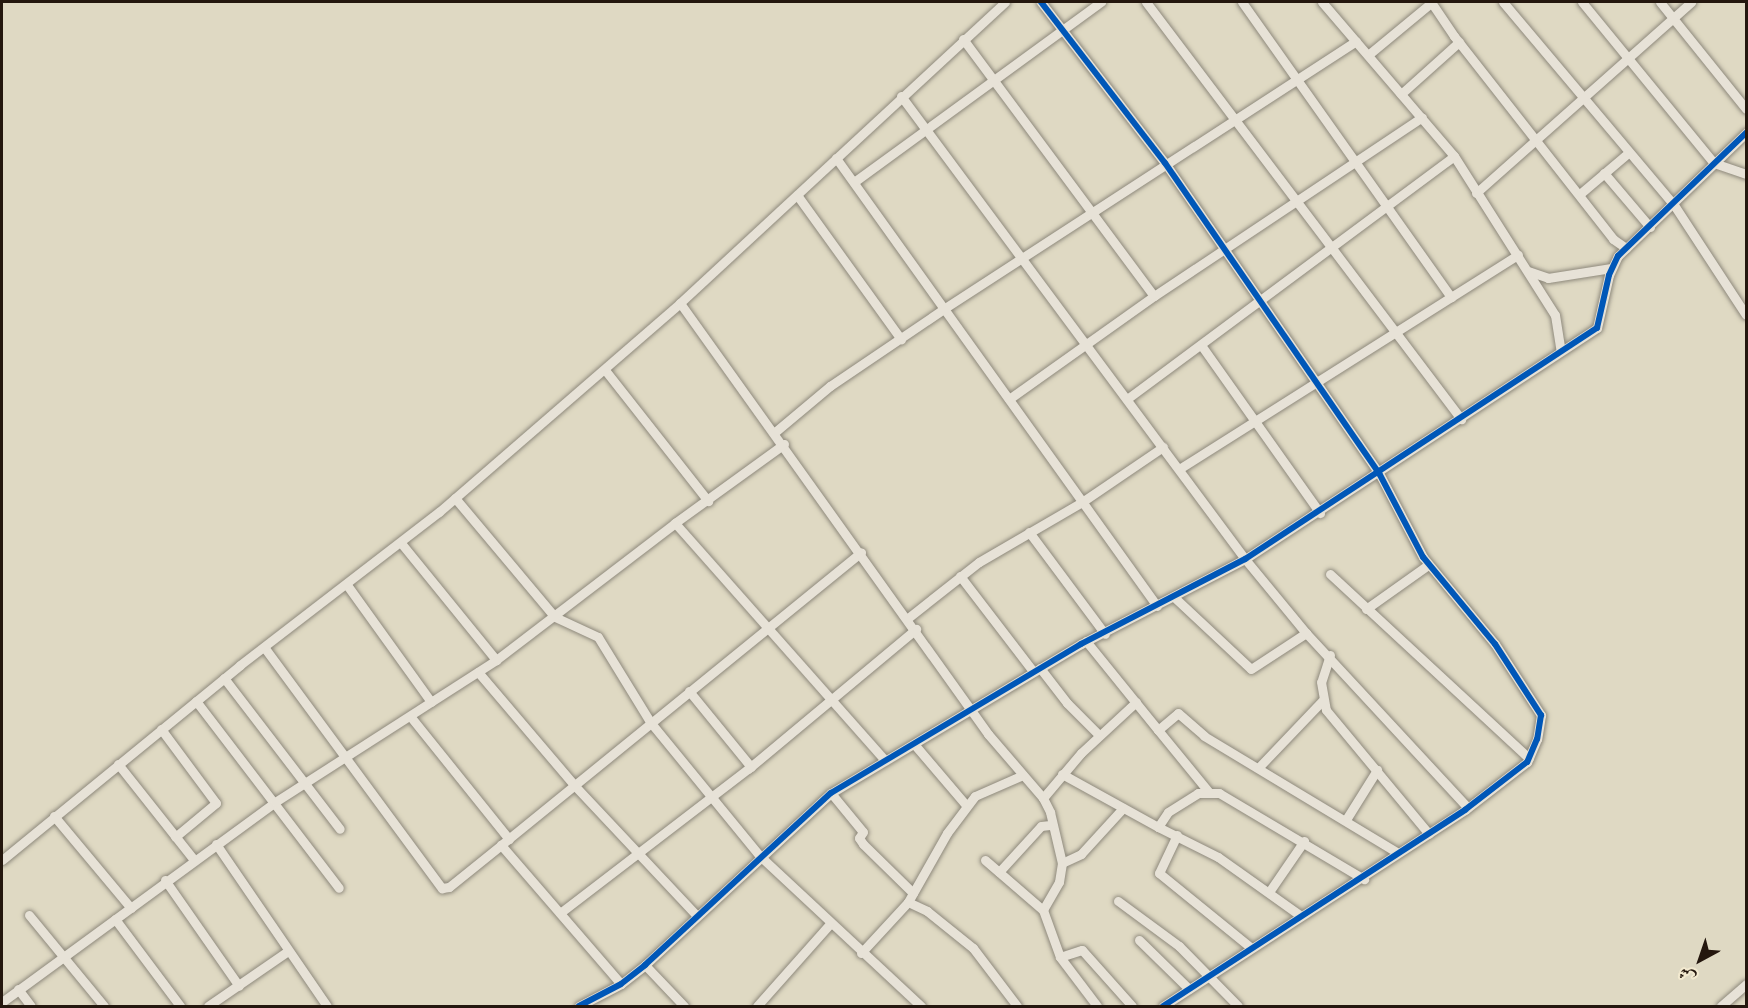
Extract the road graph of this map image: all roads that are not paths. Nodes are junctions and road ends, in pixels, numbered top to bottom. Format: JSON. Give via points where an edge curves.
{"nodes":[{"id":1,"x":1005,"y":2,"type":"edge"},
{"id":2,"x":1041,"y":2,"type":"edge"},
{"id":3,"x":1101,"y":2,"type":"edge"},
{"id":4,"x":1146,"y":2,"type":"edge"},
{"id":5,"x":1242,"y":2,"type":"edge"},
{"id":6,"x":1322,"y":2,"type":"edge"},
{"id":7,"x":1432,"y":2,"type":"edge"},
{"id":8,"x":1503,"y":2,"type":"edge"},
{"id":9,"x":1582,"y":2,"type":"edge"},
{"id":10,"x":1660,"y":2,"type":"edge"},
{"id":11,"x":1691,"y":2,"type":"edge"},
{"id":12,"x":1673,"y":18,"type":"junction"},
{"id":13,"x":1063,"y":30,"type":"junction"},
{"id":14,"x":963,"y":39,"type":"junction"},
{"id":15,"x":1356,"y":41,"type":"junction"},
{"id":16,"x":1459,"y":42,"type":"junction"},
{"id":17,"x":1368,"y":55,"type":"junction"},
{"id":18,"x":1628,"y":58,"type":"junction"},
{"id":19,"x":994,"y":79,"type":"junction"},
{"id":20,"x":1296,"y":79,"type":"junction"},
{"id":21,"x":1401,"y":94,"type":"junction"},
{"id":22,"x":901,"y":96,"type":"junction"},
{"id":23,"x":1582,"y":100,"type":"junction"},
{"id":24,"x":1746,"y":109,"type":"edge"},
{"id":25,"x":1422,"y":117,"type":"junction"},
{"id":26,"x":1233,"y":120,"type":"junction"},
{"id":27,"x":926,"y":129,"type":"junction"},
{"id":28,"x":1746,"y":133,"type":"edge"},
{"id":29,"x":1536,"y":140,"type":"junction"},
{"id":30,"x":1627,"y":153,"type":"junction"},
{"id":31,"x":1454,"y":156,"type":"junction"},
{"id":32,"x":836,"y":158,"type":"junction"},
{"id":33,"x":1354,"y":161,"type":"junction"},
{"id":34,"x":1165,"y":163,"type":"junction"},
{"id":35,"x":1716,"y":165,"type":"junction"},
{"id":36,"x":1604,"y":173,"type":"junction"},
{"id":37,"x":1746,"y":174,"type":"edge"},
{"id":38,"x":854,"y":182,"type":"junction"},
{"id":39,"x":1581,"y":193,"type":"junction"},
{"id":40,"x":1476,"y":194,"type":"junction"},
{"id":41,"x":796,"y":195,"type":"junction"},
{"id":42,"x":1296,"y":201,"type":"junction"},
{"id":43,"x":1674,"y":205,"type":"junction"},
{"id":44,"x":1386,"y":207,"type":"junction"},
{"id":45,"x":1091,"y":211,"type":"junction"},
{"id":46,"x":1650,"y":227,"type":"junction"},
{"id":47,"x":1332,"y":248,"type":"junction"},
{"id":48,"x":1626,"y":248,"type":"junction"},
{"id":49,"x":1224,"y":250,"type":"junction"},
{"id":50,"x":1518,"y":255,"type":"junction"},
{"id":51,"x":1024,"y":257,"type":"junction"},
{"id":52,"x":1611,"y":268,"type":"junction"},
{"id":53,"x":1528,"y":271,"type":"junction"},
{"id":54,"x":1154,"y":296,"type":"junction"},
{"id":55,"x":1451,"y":297,"type":"junction"},
{"id":56,"x":1259,"y":301,"type":"junction"},
{"id":57,"x":680,"y":303,"type":"junction"},
{"id":58,"x":945,"y":308,"type":"junction"},
{"id":59,"x":1746,"y":315,"type":"edge"},
{"id":60,"x":1394,"y":333,"type":"junction"},
{"id":61,"x":901,"y":339,"type":"junction"},
{"id":62,"x":1087,"y":343,"type":"junction"},
{"id":63,"x":1201,"y":345,"type":"junction"},
{"id":64,"x":1561,"y":351,"type":"junction"},
{"id":65,"x":605,"y":370,"type":"junction"},
{"id":66,"x":1315,"y":381,"type":"junction"},
{"id":67,"x":1009,"y":399,"type":"junction"},
{"id":68,"x":1127,"y":399,"type":"junction"},
{"id":69,"x":1255,"y":419,"type":"junction"},
{"id":70,"x":1461,"y":419,"type":"junction"},
{"id":71,"x":775,"y":432,"type":"junction"},
{"id":72,"x":784,"y":444,"type":"junction"},
{"id":73,"x":1163,"y":447,"type":"junction"},
{"id":74,"x":1179,"y":469,"type":"junction"},
{"id":75,"x":1379,"y":473,"type":"junction"},
{"id":76,"x":455,"y":498,"type":"junction"},
{"id":77,"x":708,"y":501,"type":"junction"},
{"id":78,"x":1082,"y":502,"type":"junction"},
{"id":79,"x":1320,"y":513,"type":"junction"},
{"id":80,"x":675,"y":524,"type":"junction"},
{"id":81,"x":1029,"y":532,"type":"junction"},
{"id":82,"x":401,"y":543,"type":"junction"},
{"id":83,"x":861,"y":552,"type":"junction"},
{"id":84,"x":1245,"y":559,"type":"junction"},
{"id":85,"x":1428,"y":565,"type":"junction"},
{"id":86,"x":1330,"y":574,"type":"dead end"},
{"id":87,"x":960,"y":576,"type":"junction"},
{"id":88,"x":347,"y":585,"type":"junction"},
{"id":89,"x":1173,"y":597,"type":"junction"},
{"id":90,"x":1157,"y":606,"type":"junction"},
{"id":91,"x":1366,"y":609,"type":"junction"},
{"id":92,"x":555,"y":617,"type":"junction"},
{"id":93,"x":908,"y":618,"type":"junction"},
{"id":94,"x":767,"y":628,"type":"junction"},
{"id":95,"x":916,"y":629,"type":"junction"},
{"id":96,"x":1306,"y":633,"type":"junction"},
{"id":97,"x":1105,"y":634,"type":"junction"},
{"id":98,"x":1086,"y":641,"type":"junction"},
{"id":99,"x":264,"y":647,"type":"junction"},
{"id":100,"x":1330,"y":655,"type":"junction"},
{"id":101,"x":496,"y":660,"type":"junction"},
{"id":102,"x":1036,"y":669,"type":"junction"},
{"id":103,"x":478,"y":672,"type":"junction"},
{"id":104,"x":224,"y":678,"type":"junction"},
{"id":105,"x":689,"y":692,"type":"junction"},
{"id":106,"x":1323,"y":700,"type":"junction"},
{"id":107,"x":196,"y":701,"type":"junction"},
{"id":108,"x":832,"y":701,"type":"junction"},
{"id":109,"x":431,"y":702,"type":"junction"},
{"id":110,"x":1136,"y":702,"type":"junction"},
{"id":111,"x":973,"y":707,"type":"junction"},
{"id":112,"x":410,"y":716,"type":"junction"},
{"id":113,"x":651,"y":723,"type":"junction"},
{"id":114,"x":161,"y":729,"type":"junction"},
{"id":115,"x":1158,"y":730,"type":"junction"},
{"id":116,"x":1099,"y":735,"type":"junction"},
{"id":117,"x":914,"y":744,"type":"junction"},
{"id":118,"x":343,"y":756,"type":"junction"},
{"id":119,"x":1529,"y":758,"type":"junction"},
{"id":120,"x":885,"y":760,"type":"junction"},
{"id":121,"x":118,"y":764,"type":"junction"},
{"id":122,"x":1260,"y":766,"type":"junction"},
{"id":123,"x":751,"y":767,"type":"junction"},
{"id":124,"x":1377,"y":770,"type":"junction"},
{"id":125,"x":1062,"y":774,"type":"junction"},
{"id":126,"x":1023,"y":775,"type":"junction"},
{"id":127,"x":305,"y":781,"type":"junction"},
{"id":128,"x":575,"y":786,"type":"junction"},
{"id":129,"x":1208,"y":791,"type":"junction"},
{"id":130,"x":831,"y":793,"type":"junction"},
{"id":131,"x":711,"y":797,"type":"junction"},
{"id":132,"x":1042,"y":798,"type":"junction"},
{"id":133,"x":275,"y":802,"type":"junction"},
{"id":134,"x":966,"y":806,"type":"junction"},
{"id":135,"x":1123,"y":808,"type":"junction"},
{"id":136,"x":1468,"y":808,"type":"junction"},
{"id":137,"x":54,"y":816,"type":"junction"},
{"id":138,"x":1347,"y":818,"type":"junction"},
{"id":139,"x":1050,"y":825,"type":"junction"},
{"id":140,"x":1158,"y":827,"type":"junction"},
{"id":141,"x":340,"y":829,"type":"dead end"},
{"id":142,"x":1429,"y":834,"type":"junction"},
{"id":143,"x":1177,"y":835,"type":"junction"},
{"id":144,"x":175,"y":837,"type":"junction"},
{"id":145,"x":1304,"y":841,"type":"junction"},
{"id":146,"x":505,"y":842,"type":"junction"},
{"id":147,"x":216,"y":844,"type":"junction"},
{"id":148,"x":1396,"y":852,"type":"junction"},
{"id":149,"x":637,"y":854,"type":"junction"},
{"id":150,"x":760,"y":856,"type":"junction"},
{"id":151,"x":2,"y":860,"type":"edge"},
{"id":152,"x":194,"y":860,"type":"junction"},
{"id":153,"x":985,"y":860,"type":"dead end"},
{"id":154,"x":1062,"y":863,"type":"junction"},
{"id":155,"x":999,"y":872,"type":"junction"},
{"id":156,"x":1364,"y":879,"type":"junction"},
{"id":157,"x":165,"y":880,"type":"junction"},
{"id":158,"x":339,"y":888,"type":"dead end"},
{"id":159,"x":1269,"y":892,"type":"junction"},
{"id":160,"x":911,"y":898,"type":"junction"},
{"id":161,"x":1118,"y":900,"type":"dead end"},
{"id":162,"x":131,"y":908,"type":"junction"},
{"id":163,"x":1043,"y":910,"type":"junction"},
{"id":164,"x":560,"y":913,"type":"junction"},
{"id":165,"x":29,"y":915,"type":"dead end"},
{"id":166,"x":696,"y":915,"type":"junction"},
{"id":167,"x":1302,"y":916,"type":"junction"},
{"id":168,"x":115,"y":919,"type":"junction"},
{"id":169,"x":829,"y":925,"type":"junction"},
{"id":170,"x":1139,"y":940,"type":"dead end"},
{"id":171,"x":1250,"y":947,"type":"junction"},
{"id":172,"x":288,"y":951,"type":"junction"},
{"id":173,"x":861,"y":953,"type":"junction"},
{"id":174,"x":65,"y":956,"type":"junction"},
{"id":175,"x":1060,"y":957,"type":"junction"},
{"id":176,"x":645,"y":965,"type":"junction"},
{"id":177,"x":1210,"y":975,"type":"junction"},
{"id":178,"x":621,"y":984,"type":"junction"},
{"id":179,"x":1746,"y":984,"type":"edge"},
{"id":180,"x":239,"y":986,"type":"junction"},
{"id":181,"x":18,"y":989,"type":"junction"},
{"id":182,"x":1189,"y":989,"type":"junction"},
{"id":183,"x":2,"y":1002,"type":"edge"},
{"id":184,"x":31,"y":1006,"type":"edge"},
{"id":185,"x":104,"y":1006,"type":"edge"},
{"id":186,"x":180,"y":1006,"type":"edge"},
{"id":187,"x":208,"y":1006,"type":"edge"},
{"id":188,"x":327,"y":1006,"type":"edge"},
{"id":189,"x":579,"y":1006,"type":"edge"},
{"id":190,"x":684,"y":1006,"type":"edge"},
{"id":191,"x":757,"y":1006,"type":"edge"},
{"id":192,"x":921,"y":1006,"type":"edge"},
{"id":193,"x":1017,"y":1006,"type":"edge"},
{"id":194,"x":1097,"y":1006,"type":"edge"},
{"id":195,"x":1132,"y":1006,"type":"edge"},
{"id":196,"x":1162,"y":1006,"type":"edge"},
{"id":197,"x":1238,"y":1006,"type":"edge"},
{"id":198,"x":1721,"y":1006,"type":"edge"}],
"edges":[{"from":1,"to":14,"type":"street"},
{"from":2,"to":13,"type":"street"},
{"from":3,"to":13,"type":"street"},
{"from":4,"to":26,"type":"street"},
{"from":5,"to":20,"type":"street"},
{"from":6,"to":15,"type":"street"},
{"from":7,"to":16,"type":"street"},
{"from":7,"to":17,"type":"street"},
{"from":8,"to":23,"type":"street"},
{"from":9,"to":18,"type":"street"},
{"from":10,"to":12,"type":"street"},
{"from":11,"to":12,"type":"street"},
{"from":12,"to":18,"type":"street"},
{"from":12,"to":24,"type":"street"},
{"from":13,"to":19,"type":"street"},
{"from":13,"to":34,"type":"street"},
{"from":14,"to":19,"type":"street"},
{"from":14,"to":22,"type":"street"},
{"from":15,"to":17,"type":"street"},
{"from":15,"to":20,"type":"street"},
{"from":16,"to":21,"type":"street"},
{"from":16,"to":29,"type":"street"},
{"from":17,"to":21,"type":"street"},
{"from":18,"to":23,"type":"street"},
{"from":18,"to":35,"type":"street"},
{"from":19,"to":27,"type":"street"},
{"from":19,"to":45,"type":"street"},
{"from":20,"to":26,"type":"street"},
{"from":20,"to":33,"type":"street"},
{"from":21,"to":25,"type":"street"},
{"from":22,"to":27,"type":"street"},
{"from":22,"to":32,"type":"street"},
{"from":23,"to":29,"type":"street"},
{"from":23,"to":30,"type":"street"},
{"from":25,"to":31,"type":"street"},
{"from":25,"to":33,"type":"street"},
{"from":26,"to":34,"type":"street"},
{"from":26,"to":42,"type":"street"},
{"from":27,"to":38,"type":"street"},
{"from":27,"to":51,"type":"street"},
{"from":28,"to":35,"type":"street"},
{"from":29,"to":39,"type":"street"},
{"from":29,"to":40,"type":"street"},
{"from":30,"to":36,"type":"street"},
{"from":30,"to":43,"type":"street"},
{"from":31,"to":40,"type":"street"},
{"from":31,"to":44,"type":"street"},
{"from":32,"to":38,"type":"street"},
{"from":32,"to":41,"type":"street"},
{"from":33,"to":42,"type":"street"},
{"from":33,"to":44,"type":"street"},
{"from":34,"to":45,"type":"street"},
{"from":34,"to":49,"type":"street"},
{"from":35,"to":37,"type":"street"},
{"from":35,"to":43,"type":"street"},
{"from":36,"to":39,"type":"street"},
{"from":36,"to":46,"type":"street"},
{"from":38,"to":58,"type":"street"},
{"from":39,"to":48,"type":"street","via":[[1613,239]]},
{"from":40,"to":50,"type":"street"},
{"from":41,"to":57,"type":"street"},
{"from":41,"to":61,"type":"street"},
{"from":42,"to":47,"type":"street"},
{"from":42,"to":49,"type":"street"},
{"from":43,"to":46,"type":"street"},
{"from":43,"to":59,"type":"street"},
{"from":44,"to":47,"type":"street"},
{"from":44,"to":55,"type":"street"},
{"from":45,"to":51,"type":"street"},
{"from":45,"to":54,"type":"street"},
{"from":46,"to":48,"type":"street"},
{"from":47,"to":56,"type":"street"},
{"from":47,"to":60,"type":"street"},
{"from":48,"to":52,"type":"street"},
{"from":49,"to":54,"type":"street"},
{"from":49,"to":56,"type":"street"},
{"from":50,"to":53,"type":"street"},
{"from":50,"to":55,"type":"street"},
{"from":51,"to":58,"type":"street"},
{"from":51,"to":62,"type":"street"},
{"from":52,"to":53,"type":"street","via":[[1548,278]]},
{"from":52,"to":64,"type":"street","via":[[1601,323]]},
{"from":53,"to":64,"type":"street","via":[[1555,315]]},
{"from":54,"to":62,"type":"street"},
{"from":55,"to":60,"type":"street"},
{"from":56,"to":63,"type":"street"},
{"from":56,"to":66,"type":"street"},
{"from":57,"to":65,"type":"street"},
{"from":57,"to":71,"type":"street"},
{"from":58,"to":61,"type":"street"},
{"from":58,"to":67,"type":"street"},
{"from":60,"to":66,"type":"street"},
{"from":60,"to":70,"type":"street"},
{"from":61,"to":71,"type":"street","via":[[831,386]]},
{"from":62,"to":67,"type":"street"},
{"from":62,"to":68,"type":"street"},
{"from":63,"to":68,"type":"street"},
{"from":63,"to":69,"type":"street"},
{"from":64,"to":70,"type":"street"},
{"from":65,"to":76,"type":"street"},
{"from":65,"to":77,"type":"street"},
{"from":66,"to":69,"type":"street"},
{"from":66,"to":75,"type":"street"},
{"from":67,"to":78,"type":"street"},
{"from":68,"to":73,"type":"street"},
{"from":69,"to":74,"type":"street"},
{"from":69,"to":79,"type":"street"},
{"from":70,"to":75,"type":"street"},
{"from":71,"to":72,"type":"street"},
{"from":72,"to":77,"type":"street"},
{"from":72,"to":83,"type":"street"},
{"from":73,"to":74,"type":"street"},
{"from":73,"to":78,"type":"street"},
{"from":74,"to":84,"type":"street"},
{"from":75,"to":79,"type":"street"},
{"from":75,"to":85,"type":"street"},
{"from":76,"to":82,"type":"street"},
{"from":76,"to":92,"type":"street"},
{"from":77,"to":80,"type":"street"},
{"from":78,"to":81,"type":"street"},
{"from":78,"to":90,"type":"street"},
{"from":79,"to":84,"type":"street"},
{"from":80,"to":92,"type":"street"},
{"from":80,"to":94,"type":"street"},
{"from":81,"to":87,"type":"street"},
{"from":81,"to":97,"type":"street"},
{"from":82,"to":88,"type":"street"},
{"from":82,"to":101,"type":"street"},
{"from":83,"to":93,"type":"street"},
{"from":83,"to":94,"type":"street"},
{"from":84,"to":89,"type":"street"},
{"from":84,"to":96,"type":"street"},
{"from":85,"to":91,"type":"street"},
{"from":85,"to":119,"type":"street","via":[[1495,644],[1538,707],[1540,729]]},
{"from":86,"to":91,"type":"street"},
{"from":87,"to":93,"type":"street"},
{"from":87,"to":102,"type":"street"},
{"from":88,"to":99,"type":"street"},
{"from":88,"to":109,"type":"street"},
{"from":89,"to":90,"type":"street"},
{"from":89,"to":96,"type":"street","via":[[1251,669]]},
{"from":90,"to":97,"type":"street"},
{"from":91,"to":119,"type":"street"},
{"from":92,"to":101,"type":"street"},
{"from":92,"to":113,"type":"street","via":[[598,637]]},
{"from":93,"to":95,"type":"street"},
{"from":94,"to":105,"type":"street"},
{"from":94,"to":108,"type":"street"},
{"from":95,"to":108,"type":"street"},
{"from":95,"to":111,"type":"street"},
{"from":96,"to":100,"type":"street"},
{"from":97,"to":98,"type":"street"},
{"from":98,"to":102,"type":"street"},
{"from":98,"to":110,"type":"street"},
{"from":99,"to":104,"type":"street"},
{"from":99,"to":118,"type":"street"},
{"from":100,"to":106,"type":"street","via":[[1321,682]]},
{"from":100,"to":136,"type":"street"},
{"from":101,"to":103,"type":"street"},
{"from":102,"to":111,"type":"street"},
{"from":102,"to":116,"type":"street"},
{"from":103,"to":109,"type":"street"},
{"from":103,"to":128,"type":"street"},
{"from":104,"to":107,"type":"street"},
{"from":104,"to":127,"type":"street"},
{"from":105,"to":113,"type":"street"},
{"from":105,"to":123,"type":"street"},
{"from":106,"to":122,"type":"street"},
{"from":106,"to":124,"type":"street","via":[[1329,715]]},
{"from":107,"to":114,"type":"street"},
{"from":107,"to":133,"type":"street"},
{"from":108,"to":120,"type":"street"},
{"from":108,"to":123,"type":"street"},
{"from":109,"to":112,"type":"street"},
{"from":110,"to":115,"type":"street"},
{"from":110,"to":116,"type":"street"},
{"from":111,"to":117,"type":"street"},
{"from":111,"to":126,"type":"street","via":[[988,734]]},
{"from":112,"to":118,"type":"street"},
{"from":112,"to":146,"type":"street"},
{"from":113,"to":128,"type":"street"},
{"from":113,"to":131,"type":"street"},
{"from":114,"to":121,"type":"street"},
{"from":114,"to":144,"type":"street","via":[[216,803]]},
{"from":115,"to":122,"type":"street","via":[[1178,713],[1204,735]]},
{"from":115,"to":129,"type":"street"},
{"from":116,"to":125,"type":"street"},
{"from":117,"to":120,"type":"street"},
{"from":117,"to":134,"type":"street"},
{"from":118,"to":127,"type":"street"},
{"from":118,"to":146,"type":"street","via":[[442,888],[449,887]]},
{"from":119,"to":136,"type":"street"},
{"from":120,"to":130,"type":"street"},
{"from":121,"to":137,"type":"street"},
{"from":121,"to":144,"type":"street"},
{"from":122,"to":138,"type":"street"},
{"from":123,"to":131,"type":"street"},
{"from":124,"to":138,"type":"street"},
{"from":124,"to":142,"type":"street"},
{"from":125,"to":132,"type":"street"},
{"from":125,"to":135,"type":"street"},
{"from":126,"to":132,"type":"street"},
{"from":126,"to":134,"type":"street","via":[[983,791]]},
{"from":127,"to":133,"type":"street"},
{"from":127,"to":141,"type":"street"},
{"from":128,"to":146,"type":"street"},
{"from":128,"to":149,"type":"street"},
{"from":129,"to":140,"type":"street","via":[[1173,806]]},
{"from":129,"to":145,"type":"street","via":[[1225,795]]},
{"from":130,"to":150,"type":"street"},
{"from":130,"to":160,"type":"street","via":[[863,832],[859,838],[863,844]]},
{"from":131,"to":149,"type":"street"},
{"from":131,"to":150,"type":"street"},
{"from":132,"to":139,"type":"street","via":[[1050,812]]},
{"from":133,"to":147,"type":"street"},
{"from":133,"to":158,"type":"street"},
{"from":134,"to":160,"type":"street"},
{"from":135,"to":140,"type":"street"},
{"from":135,"to":154,"type":"street","via":[[1081,854]]},
{"from":136,"to":142,"type":"street"},
{"from":137,"to":151,"type":"street"},
{"from":137,"to":162,"type":"street"},
{"from":138,"to":148,"type":"street"},
{"from":139,"to":154,"type":"street"},
{"from":139,"to":155,"type":"street","via":[[1041,826]]},
{"from":140,"to":143,"type":"street"},
{"from":142,"to":148,"type":"street"},
{"from":143,"to":159,"type":"street"},
{"from":143,"to":171,"type":"street","via":[[1159,873]]},
{"from":144,"to":152,"type":"street"},
{"from":145,"to":156,"type":"street"},
{"from":145,"to":159,"type":"street"},
{"from":146,"to":164,"type":"street"},
{"from":147,"to":152,"type":"street"},
{"from":147,"to":172,"type":"street"},
{"from":148,"to":156,"type":"street"},
{"from":149,"to":164,"type":"street"},
{"from":149,"to":166,"type":"street"},
{"from":150,"to":166,"type":"street"},
{"from":150,"to":169,"type":"street"},
{"from":152,"to":157,"type":"street"},
{"from":153,"to":155,"type":"street"},
{"from":154,"to":163,"type":"street","via":[[1059,882]]},
{"from":155,"to":163,"type":"street"},
{"from":156,"to":167,"type":"street"},
{"from":157,"to":162,"type":"street"},
{"from":157,"to":180,"type":"street"},
{"from":159,"to":167,"type":"street"},
{"from":160,"to":173,"type":"street"},
{"from":160,"to":193,"type":"street","via":[[973,948]]},
{"from":161,"to":177,"type":"street"},
{"from":162,"to":168,"type":"street"},
{"from":163,"to":175,"type":"street"},
{"from":164,"to":178,"type":"street"},
{"from":165,"to":174,"type":"street"},
{"from":166,"to":176,"type":"street"},
{"from":167,"to":171,"type":"street"},
{"from":168,"to":174,"type":"street"},
{"from":168,"to":186,"type":"street"},
{"from":169,"to":173,"type":"street"},
{"from":169,"to":191,"type":"street"},
{"from":170,"to":182,"type":"street"},
{"from":171,"to":177,"type":"street"},
{"from":172,"to":180,"type":"street"},
{"from":172,"to":188,"type":"street"},
{"from":173,"to":192,"type":"street"},
{"from":174,"to":181,"type":"street"},
{"from":174,"to":185,"type":"street"},
{"from":175,"to":194,"type":"street"},
{"from":175,"to":195,"type":"street","via":[[1082,950]]},
{"from":176,"to":178,"type":"street"},
{"from":176,"to":190,"type":"street"},
{"from":177,"to":182,"type":"street"},
{"from":177,"to":197,"type":"street"},
{"from":178,"to":189,"type":"street"},
{"from":179,"to":198,"type":"street"},
{"from":180,"to":187,"type":"street"},
{"from":181,"to":183,"type":"street"},
{"from":181,"to":184,"type":"street"},
{"from":182,"to":196,"type":"street"}]}
